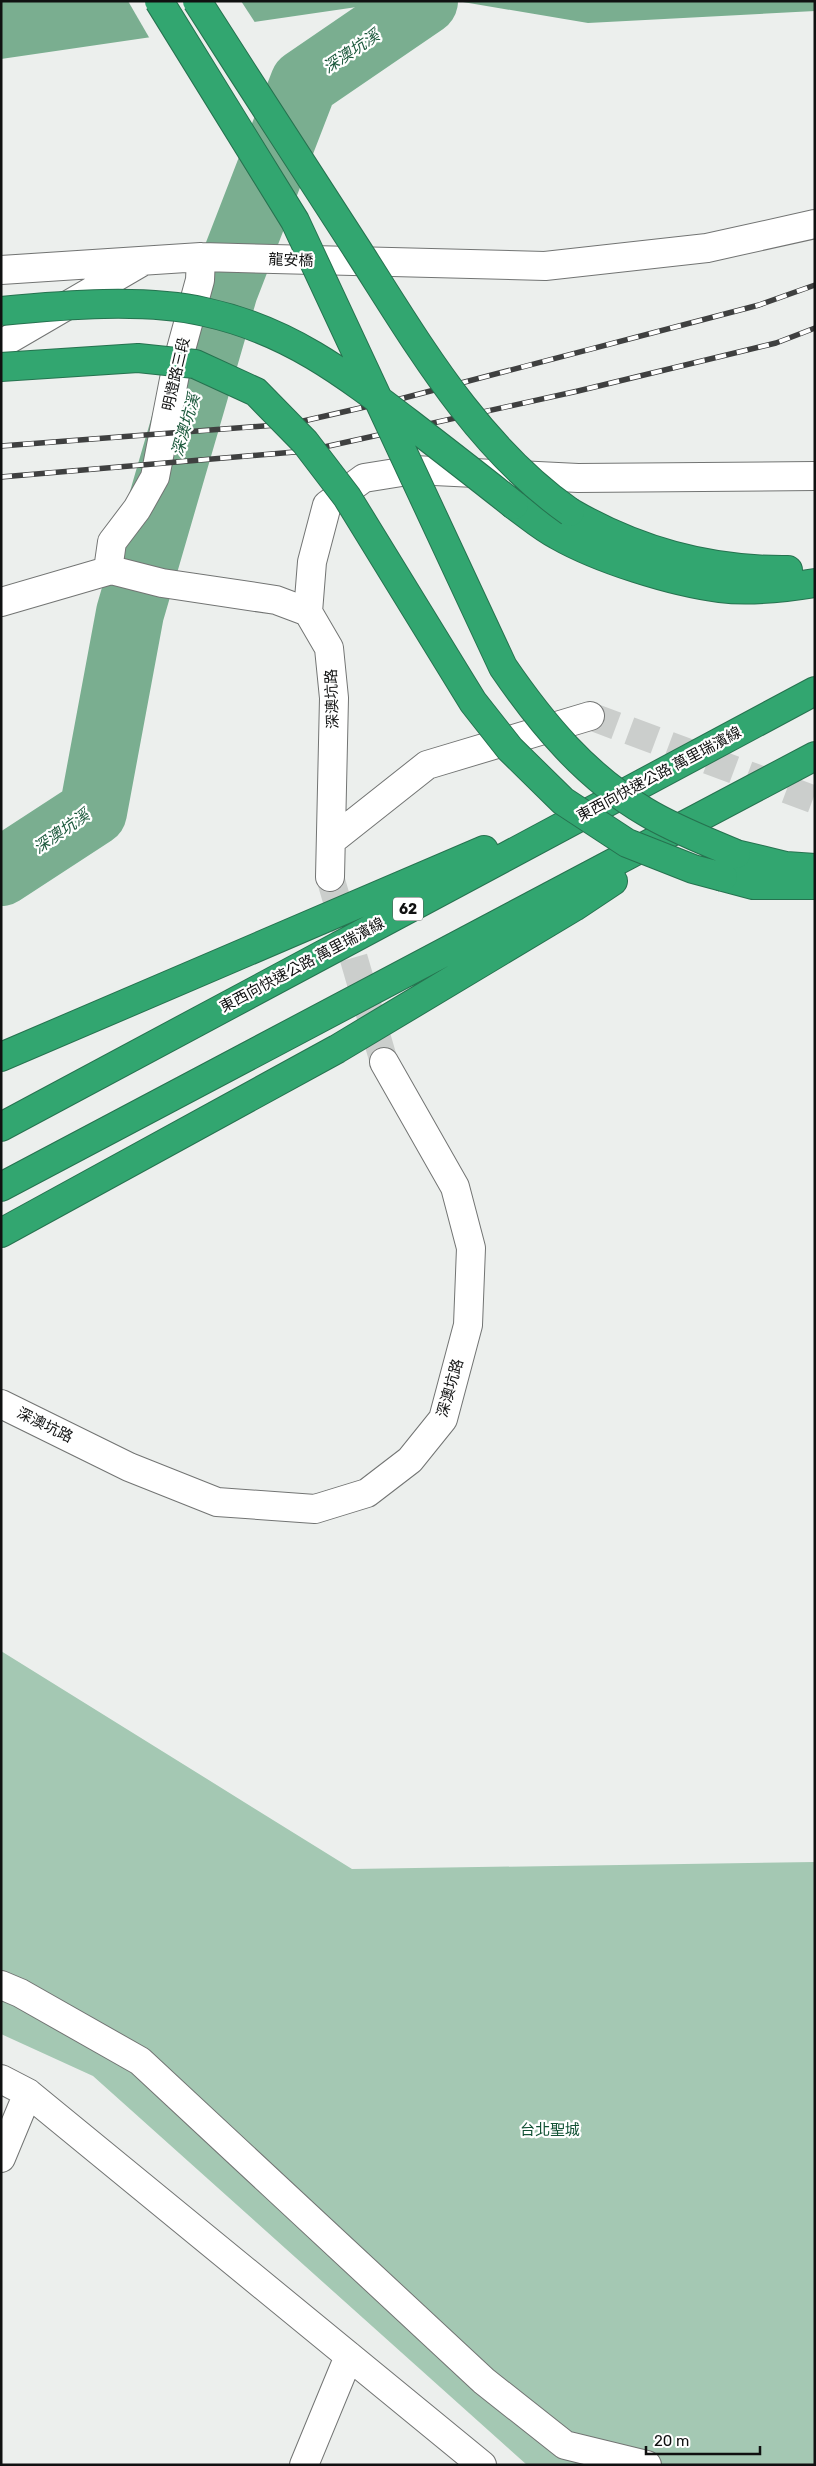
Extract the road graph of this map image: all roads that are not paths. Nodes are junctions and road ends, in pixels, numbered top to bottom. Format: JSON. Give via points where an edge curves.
{"nodes":[{"id":1,"x":159,"y":1,"type":"edge"},
{"id":2,"x":197,"y":1,"type":"edge"},
{"id":3,"x":815,"y":224,"type":"edge"},
{"id":4,"x":202,"y":257,"type":"junction"},
{"id":5,"x":146,"y":260,"type":"junction"},
{"id":6,"x":1,"y":270,"type":"edge"},
{"id":7,"x":1,"y":296,"type":"edge"},
{"id":8,"x":1,"y":311,"type":"edge"},
{"id":9,"x":1,"y":338,"type":"edge"},
{"id":10,"x":1,"y":344,"type":"edge"},
{"id":11,"x":1,"y":367,"type":"edge"},
{"id":12,"x":815,"y":476,"type":"edge"},
{"id":13,"x":815,"y":568,"type":"edge"},
{"id":14,"x":111,"y":570,"type":"junction"},
{"id":15,"x":815,"y":583,"type":"edge"},
{"id":16,"x":1,"y":602,"type":"edge"},
{"id":17,"x":308,"y":612,"type":"junction"},
{"id":18,"x":815,"y":691,"type":"edge"},
{"id":19,"x":590,"y":716,"type":"tunnel mouth"},
{"id":20,"x":815,"y":756,"type":"edge"},
{"id":21,"x":653,"y":778,"type":"junction"},
{"id":22,"x":731,"y":800,"type":"junction"},
{"id":23,"x":331,"y":841,"type":"junction"},
{"id":24,"x":730,"y":866,"type":"junction"},
{"id":25,"x":815,"y":868,"type":"edge"},
{"id":26,"x":330,"y":877,"type":"tunnel mouth"},
{"id":27,"x":815,"y":885,"type":"edge"},
{"id":28,"x":1,"y":1057,"type":"edge"},
{"id":29,"x":384,"y":1062,"type":"tunnel mouth"},
{"id":30,"x":1,"y":1127,"type":"edge"},
{"id":31,"x":1,"y":1187,"type":"edge"},
{"id":32,"x":1,"y":1233,"type":"edge"},
{"id":33,"x":1,"y":1404,"type":"edge"},
{"id":34,"x":1,"y":1985,"type":"edge"},
{"id":35,"x":1,"y":2079,"type":"edge"},
{"id":36,"x":28,"y":2093,"type":"junction"},
{"id":37,"x":1,"y":2158,"type":"edge"},
{"id":38,"x":348,"y":2356,"type":"junction"},
{"id":39,"x":304,"y":2465,"type":"edge"},
{"id":40,"x":482,"y":2465,"type":"edge"},
{"id":41,"x":647,"y":2465,"type":"edge"}],
"edges":[{"from":1,"to":24,"type":"highway","bridge":true,"via":[[295,221],[503,668],[536,716],[585,768]]},
{"from":2,"to":13,"type":"highway","bridge":true,"via":[[434,369],[502,455],[570,512],[600,529],[651,550],[710,564],[758,570]]},
{"from":3,"to":4,"type":"street","name":"龍安橋","bridge":true,"via":[[707,248],[545,266]]},
{"from":4,"to":5,"type":"street"},
{"from":4,"to":14,"type":"street","name":"明燈路三段","via":[[200,280],[176,364],[155,477],[137,509],[112,542]]},
{"from":5,"to":6,"type":"street"},
{"from":5,"to":10,"type":"street"},
{"from":7,"to":9,"type":"street","via":[[13,307],[13,325]]},
{"from":8,"to":15,"type":"highway","bridge":true,"via":[[152,305],[205,312],[258,328],[341,371],[556,535],[600,556],[720,588],[780,589]]},
{"from":11,"to":24,"type":"highway","bridge":true,"via":[[138,358],[195,364],[256,392],[305,442],[348,497],[473,702],[510,749],[563,801],[627,843],[693,869]]},
{"from":12,"to":17,"type":"street","via":[[578,478],[414,470],[364,478],[327,505],[312,562]]},
{"from":14,"to":16,"type":"street"},
{"from":14,"to":17,"type":"street","via":[[162,583],[276,600]]},
{"from":17,"to":23,"type":"street","name":"深澳坑路","via":[[329,648],[334,698]]},
{"from":18,"to":21,"type":"highway","name":"東西向快速公路 萬里瑞濱線","number":"62"},
{"from":19,"to":23,"type":"street","via":[[427,764]]},
{"from":20,"to":22,"type":"highway"},
{"from":21,"to":28,"type":"highway"},
{"from":21,"to":30,"type":"highway","name":"東西向快速公路 萬里瑞濱線","number":"62"},
{"from":22,"to":31,"type":"highway"},
{"from":22,"to":32,"type":"highway","via":[[574,907],[337,1049]]},
{"from":23,"to":26,"type":"street","name":"深澳坑路"},
{"from":24,"to":25,"type":"highway"},
{"from":24,"to":27,"type":"highway","via":[[753,886]]},
{"from":29,"to":33,"type":"street","name":"深澳坑路","via":[[455,1187],[471,1248],[468,1324],[443,1420],[410,1460],[367,1493],[315,1509],[217,1502],[130,1467]]},
{"from":34,"to":41,"type":"street","via":[[140,2061],[484,2381],[565,2445]]},
{"from":35,"to":36,"type":"street"},
{"from":36,"to":37,"type":"street"},
{"from":36,"to":38,"type":"street"},
{"from":38,"to":39,"type":"street"},
{"from":38,"to":40,"type":"street"}]}
